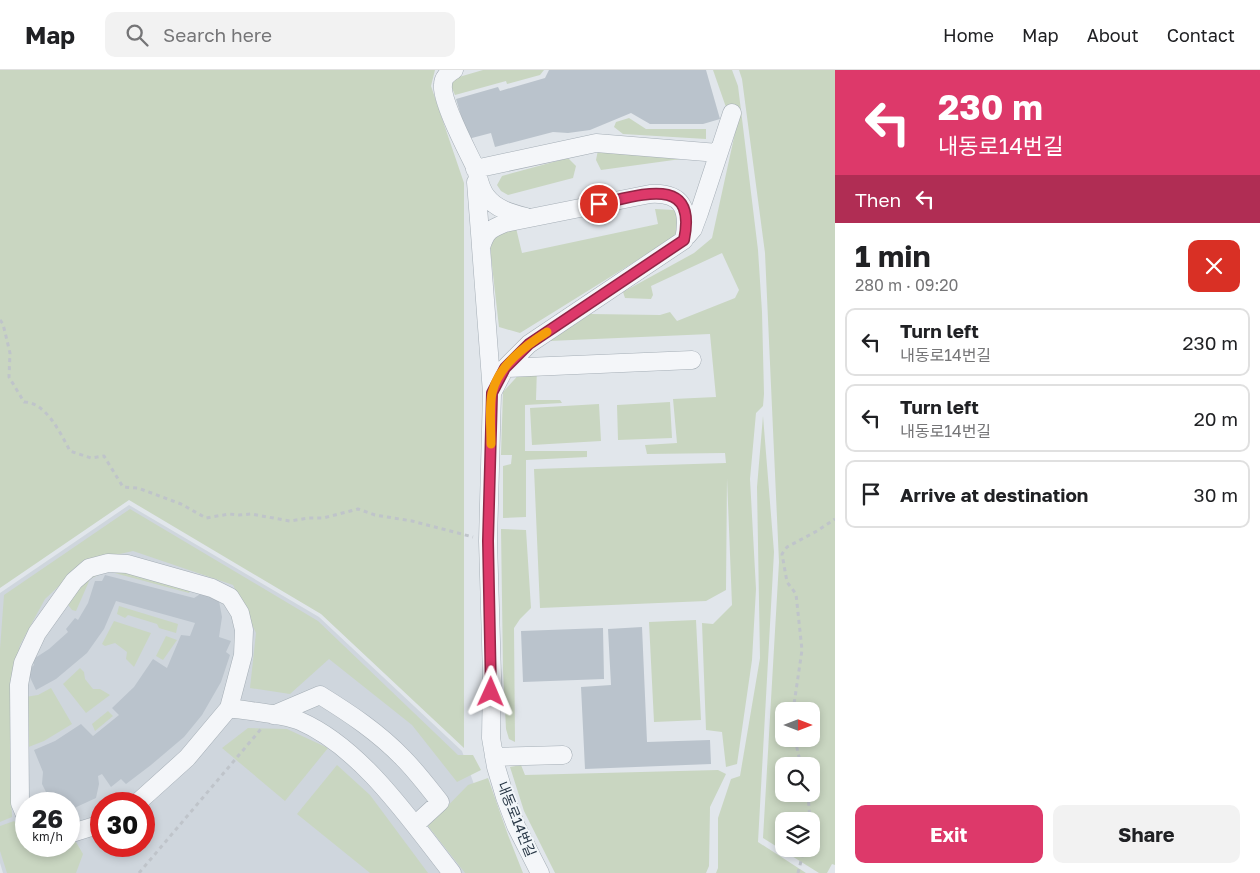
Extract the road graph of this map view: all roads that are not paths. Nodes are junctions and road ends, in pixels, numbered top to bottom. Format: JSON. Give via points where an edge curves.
{"nodes":[{"id":1,"x":454,"y":70,"type":"edge"},
{"id":2,"x":732,"y":113,"type":"dead end"},
{"id":3,"x":718,"y":153,"type":"junction"},
{"id":4,"x":476,"y":169,"type":"junction"},
{"id":5,"x":531,"y":218,"type":"junction"},
{"id":6,"x":684,"y":240,"type":"junction"},
{"id":7,"x":481,"y":247,"type":"junction"},
{"id":8,"x":692,"y":360,"type":"dead end"},
{"id":9,"x":505,"y":368,"type":"junction"},
{"id":10,"x":492,"y":393,"type":"junction"},
{"id":11,"x":229,"y":708,"type":"junction"},
{"id":12,"x":273,"y":715,"type":"junction"},
{"id":13,"x":563,"y":755,"type":"dead end"},
{"id":14,"x":494,"y":757,"type":"junction"},
{"id":15,"x":20,"y":792,"type":"edge"},
{"id":16,"x":149,"y":792,"type":"edge"},
{"id":17,"x":414,"y":825,"type":"junction"},
{"id":18,"x":452,"y":873,"type":"edge"},
{"id":19,"x":540,"y":873,"type":"edge"}],
"edges":[{"from":1,"to":4,"type":"street","via":[[446,75],[443,85],[446,101]]},
{"from":2,"to":3,"type":"street"},
{"from":3,"to":4,"type":"street","via":[[596,143]]},
{"from":3,"to":6,"type":"street","via":[[693,229]]},
{"from":4,"to":5,"type":"street","via":[[480,187],[496,206],[507,213]]},
{"from":4,"to":7,"type":"street"},
{"from":5,"to":6,"type":"street","via":[[662,193],[674,197],[682,205],[686,216]]},
{"from":5,"to":7,"type":"street","via":[[492,228],[484,235]]},
{"from":6,"to":9,"type":"street","name":"내동로14번길","via":[[529,344]]},
{"from":7,"to":10,"type":"street"},
{"from":8,"to":9,"type":"street"},
{"from":9,"to":10,"type":"street","name":"내동로14번길"},
{"from":10,"to":14,"type":"street","name":"내동로14번길","via":[[488,541]]},
{"from":11,"to":12,"type":"street"},
{"from":11,"to":15,"type":"street","via":[[244,655],[240,613],[230,597],[212,588],[127,564],[108,563],[89,568],[74,581],[37,633],[23,663],[18,685]]},
{"from":11,"to":16,"type":"street","via":[[187,758]]},
{"from":12,"to":17,"type":"street","via":[[298,720],[347,750]]},
{"from":12,"to":17,"type":"street","via":[[320,695],[372,730],[403,758],[440,802]]},
{"from":13,"to":14,"type":"street"},
{"from":14,"to":19,"type":"street","name":"내동로14번길","via":[[516,826]]},
{"from":17,"to":18,"type":"street"}]}
